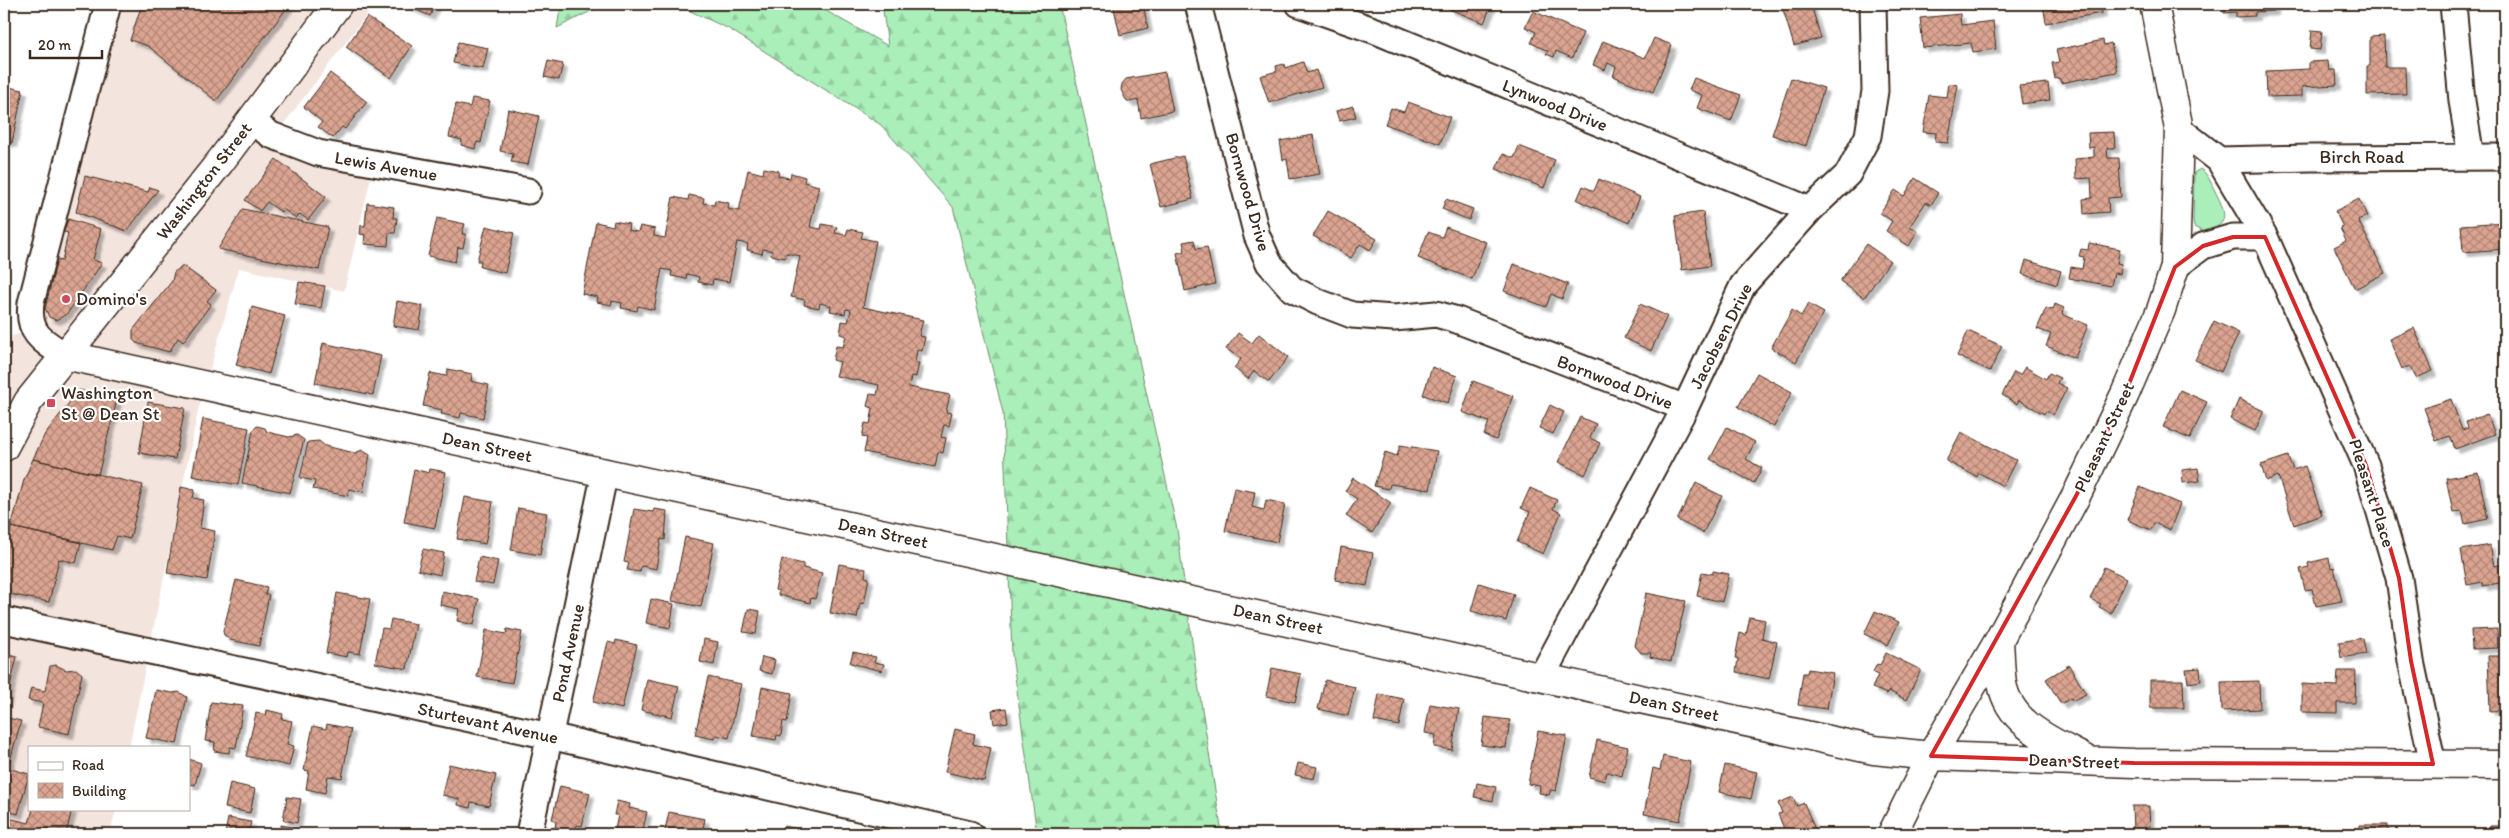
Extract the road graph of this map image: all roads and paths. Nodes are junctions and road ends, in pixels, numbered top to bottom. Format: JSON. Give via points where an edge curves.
{"nodes":[{"id":1,"x":108,"y":4,"type":"edge"},
{"id":2,"x":338,"y":4,"type":"edge"},
{"id":3,"x":1198,"y":4,"type":"edge"},
{"id":4,"x":1299,"y":4,"type":"edge"},
{"id":5,"x":1873,"y":4,"type":"edge"},
{"id":6,"x":2154,"y":4,"type":"edge"},
{"id":7,"x":2453,"y":4,"type":"edge"},
{"id":8,"x":251,"y":121,"type":"junction"},
{"id":9,"x":2179,"y":129,"type":"junction"},
{"id":10,"x":2471,"y":157,"type":"junction"},
{"id":11,"x":2505,"y":157,"type":"edge"},
{"id":12,"x":2219,"y":160,"type":"junction"},
{"id":13,"x":528,"y":191,"type":"dead end"},
{"id":14,"x":1810,"y":210,"type":"junction"},
{"id":15,"x":2265,"y":237,"type":"junction"},
{"id":16,"x":2175,"y":267,"type":"junction"},
{"id":17,"x":65,"y":355,"type":"junction"},
{"id":18,"x":1685,"y":408,"type":"junction"},
{"id":19,"x":4,"y":447,"type":"edge"},
{"id":20,"x":605,"y":472,"type":"junction"},
{"id":21,"x":4,"y":620,"type":"edge"},
{"id":22,"x":1999,"y":640,"type":"junction"},
{"id":23,"x":1542,"y":676,"type":"junction"},
{"id":24,"x":550,"y":736,"type":"junction"},
{"id":25,"x":1931,"y":756,"type":"junction"},
{"id":26,"x":2088,"y":761,"type":"junction"},
{"id":27,"x":2433,"y":764,"type":"junction"},
{"id":28,"x":2505,"y":765,"type":"edge"},
{"id":29,"x":529,"y":834,"type":"edge"},
{"id":30,"x":970,"y":834,"type":"edge"},
{"id":31,"x":1892,"y":834,"type":"edge"}],
"edges":[{"from":1,"to":17,"type":"street","via":[[29,316],[41,339]]},
{"from":2,"to":8,"type":"main road","name":"Washington Street"},
{"from":3,"to":18,"type":"street","name":"Bornwood Drive","via":[[1257,236],[1269,263],[1292,289],[1352,315],[1394,318],[1436,314],[1457,320]]},
{"from":4,"to":14,"type":"street","name":"Lynwood Drive","via":[[1376,31]]},
{"from":5,"to":14,"type":"street","name":"Jacobsen Drive","via":[[1875,91],[1868,136],[1848,174]]},
{"from":6,"to":9,"type":"main road","name":"Pleasant Street"},
{"from":7,"to":10,"type":"street"},
{"from":8,"to":13,"type":"street","name":"Lewis Avenue","via":[[278,138],[318,153]]},
{"from":8,"to":17,"type":"main road","name":"Washington Street"},
{"from":9,"to":12,"type":"street","name":"Pleasant Place"},
{"from":9,"to":16,"type":"main road","name":"Pleasant Street"},
{"from":10,"to":11,"type":"street","name":"Birch Road"},
{"from":10,"to":12,"type":"street","name":"Birch Road"},
{"from":12,"to":15,"type":"street","name":"Pleasant Place"},
{"from":14,"to":18,"type":"street","name":"Jacobsen Drive","via":[[1743,286]]},
{"from":15,"to":16,"type":"street","via":[[2233,237],[2203,246]]},
{"from":15,"to":27,"type":"street","name":"Pleasant Place","via":[[2366,465],[2399,578],[2411,662]]},
{"from":16,"to":22,"type":"main road","name":"Pleasant Street","via":[[2162,310],[2126,394]]},
{"from":17,"to":19,"type":"main road","name":"Washington Street","via":[[28,402]]},
{"from":17,"to":20,"type":"main road","name":"Dean Street"},
{"from":18,"to":23,"type":"street","name":"Jacobsen Drive"},
{"from":20,"to":23,"type":"main road","name":"Dean Street"},
{"from":20,"to":24,"type":"street","name":"Pond Avenue"},
{"from":21,"to":24,"type":"street","name":"Sturtevant Avenue"},
{"from":22,"to":25,"type":"main road","name":"Pleasant Street"},
{"from":22,"to":26,"type":"main road","via":[[2002,685],[2012,710],[2031,730]]},
{"from":23,"to":25,"type":"main road","name":"Dean Street","via":[[1874,750]]},
{"from":24,"to":29,"type":"street","name":"Pond Avenue"},
{"from":24,"to":30,"type":"street","name":"Sturtevant Avenue"},
{"from":25,"to":26,"type":"main road","name":"Dean Street"},
{"from":25,"to":31,"type":"main road","name":"Pleasant Street"},
{"from":26,"to":27,"type":"main road","name":"Dean Street"},
{"from":27,"to":28,"type":"main road","name":"Dean Street"}]}
